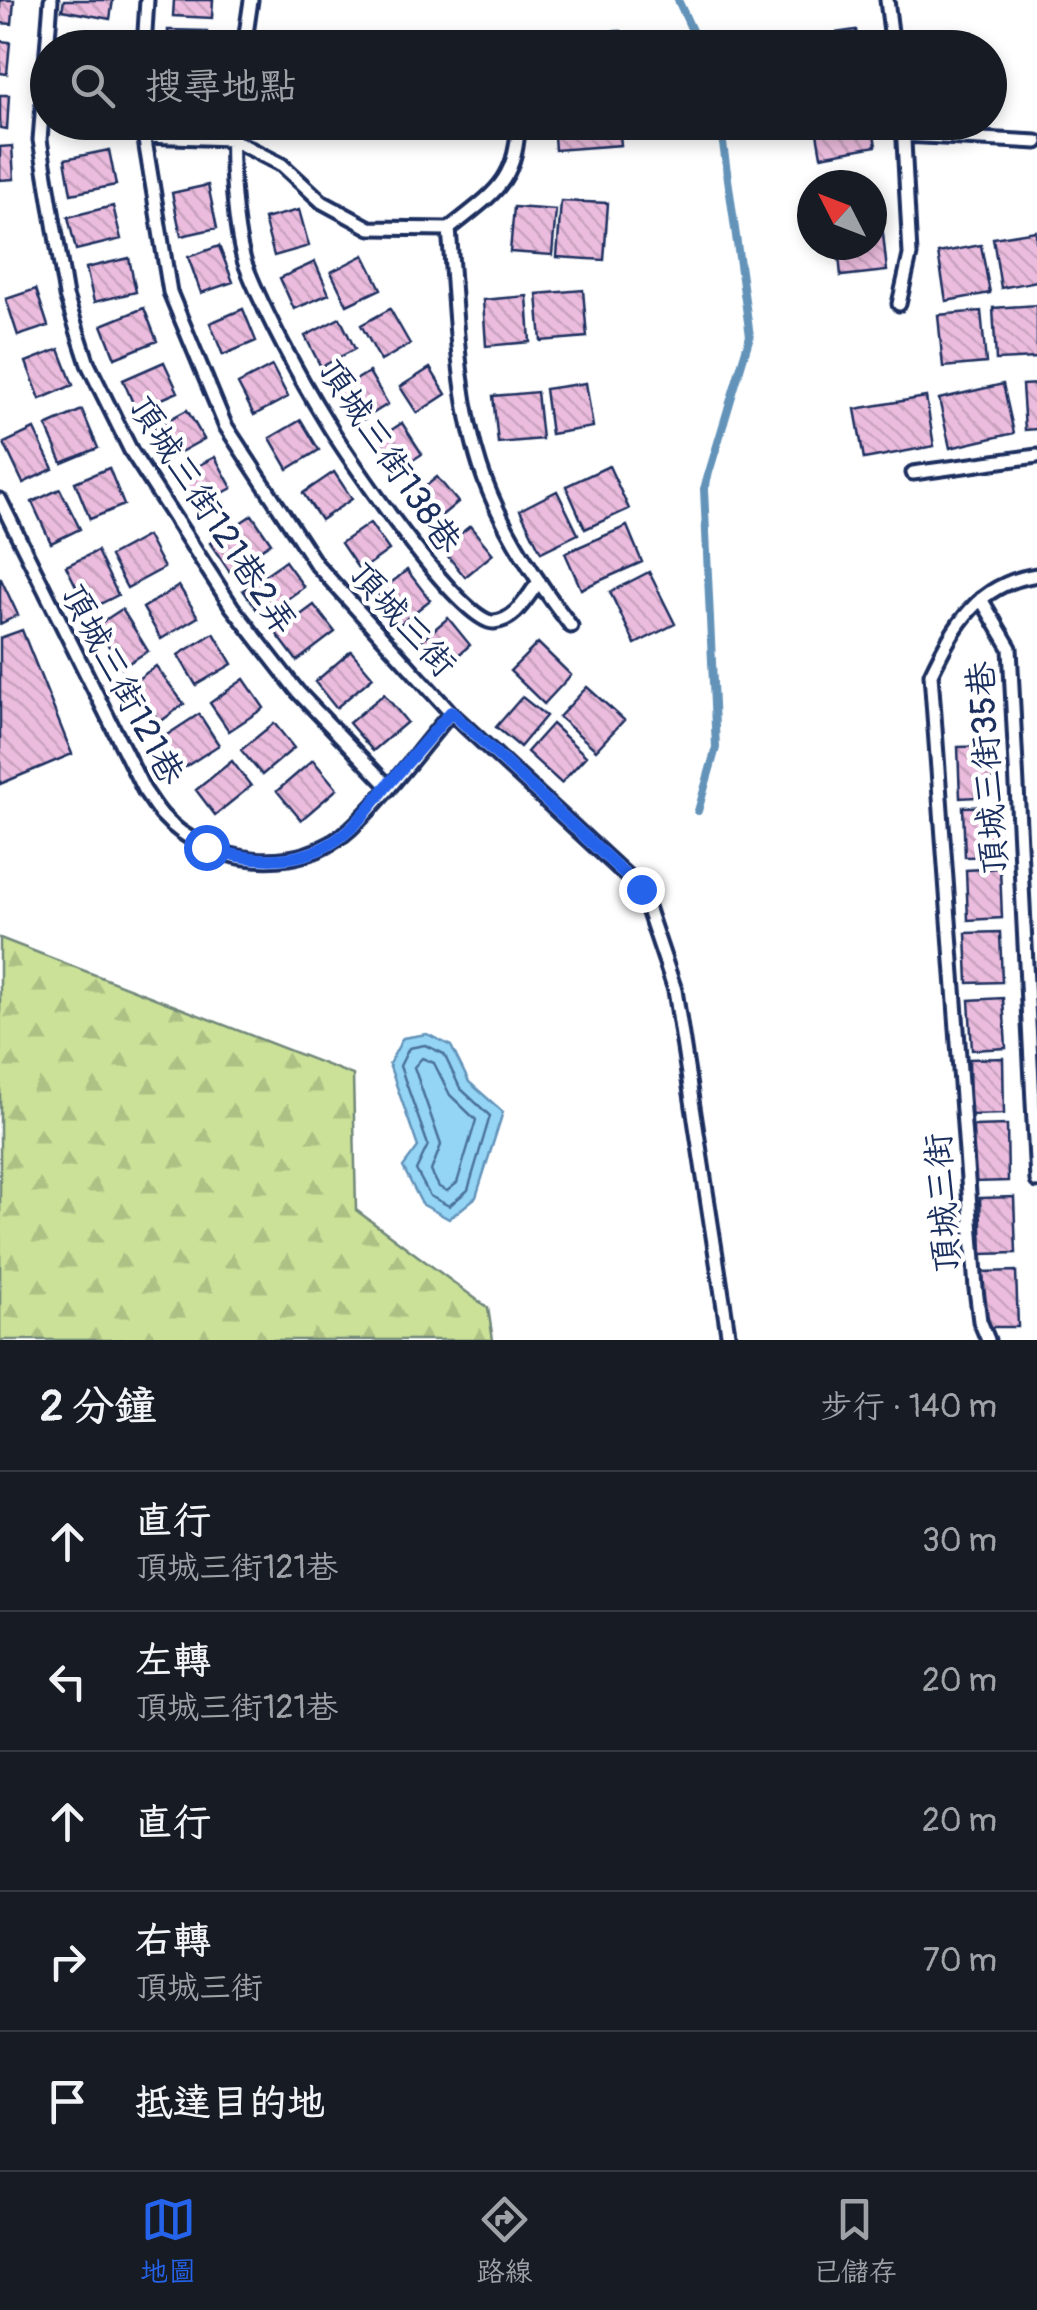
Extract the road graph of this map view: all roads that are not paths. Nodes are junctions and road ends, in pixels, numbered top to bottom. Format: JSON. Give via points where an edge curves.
{"nodes":[{"id":1,"x":51,"y":0,"type":"edge"},
{"id":2,"x":148,"y":0,"type":"edge"},
{"id":3,"x":251,"y":0,"type":"edge"},
{"id":4,"x":887,"y":0,"type":"edge"},
{"id":5,"x":49,"y":30,"type":"edge"},
{"id":6,"x":146,"y":30,"type":"edge"},
{"id":7,"x":247,"y":30,"type":"edge"},
{"id":8,"x":891,"y":30,"type":"edge"},
{"id":9,"x":1007,"y":139,"type":"edge"},
{"id":10,"x":40,"y":140,"type":"edge"},
{"id":11,"x":146,"y":140,"type":"edge"},
{"id":12,"x":231,"y":140,"type":"edge"},
{"id":13,"x":233,"y":140,"type":"edge"},
{"id":14,"x":518,"y":140,"type":"edge"},
{"id":15,"x":905,"y":140,"type":"edge"},
{"id":16,"x":1037,"y":142,"type":"edge"},
{"id":17,"x":449,"y":229,"type":"junction"},
{"id":18,"x":899,"y":304,"type":"dead end"},
{"id":19,"x":1037,"y":456,"type":"edge"},
{"id":20,"x":913,"y":473,"type":"dead end"},
{"id":21,"x":0,"y":500,"type":"edge"},
{"id":22,"x":1037,"y":575,"type":"edge"},
{"id":23,"x":538,"y":583,"type":"junction"},
{"id":24,"x":981,"y":599,"type":"junction"},
{"id":25,"x":571,"y":626,"type":"dead end"},
{"id":26,"x":451,"y":712,"type":"junction"},
{"id":27,"x":388,"y":786,"type":"junction"},
{"id":28,"x":1037,"y":1181,"type":"edge"},
{"id":29,"x":730,"y":1340,"type":"edge"},
{"id":30,"x":988,"y":1340,"type":"edge"}],
"edges":[{"from":1,"to":5,"type":"lane","name":"頂城三街121巷2弄"},
{"from":2,"to":6,"type":"lane"},
{"from":3,"to":7,"type":"lane"},
{"from":4,"to":8,"type":"lane"},
{"from":9,"to":16,"type":"lane"},
{"from":10,"to":27,"type":"lane","name":"頂城三街121巷2弄","via":[[66,296],[88,364],[131,451],[232,607],[298,692]]},
{"from":11,"to":26,"type":"lane","name":"頂城三街","via":[[170,292],[225,425],[316,564]]},
{"from":12,"to":23,"type":"lane","name":"頂城三街138巷","via":[[244,263],[327,423],[430,569],[476,618],[512,616]]},
{"from":13,"to":17,"type":"lane","via":[[282,165],[322,202],[370,228]]},
{"from":14,"to":17,"type":"lane","via":[[511,174]]},
{"from":15,"to":18,"type":"lane","via":[[910,255]]},
{"from":17,"to":23,"type":"lane","via":[[464,395],[480,467]]},
{"from":19,"to":20,"type":"lane"},
{"from":21,"to":27,"type":"lane","name":"頂城三街121巷","via":[[164,818],[206,847],[237,858],[294,858],[350,830]]},
{"from":22,"to":24,"type":"lane","name":"頂城三街","via":[[1013,579]]},
{"from":23,"to":25,"type":"lane"},
{"from":24,"to":28,"type":"lane","name":"頂城三街35巷","via":[[1010,648]]},
{"from":24,"to":30,"type":"lane","name":"頂城三街","via":[[953,628],[931,674],[976,1288]]},
{"from":26,"to":27,"type":"lane","name":"頂城三街121巷"},
{"from":26,"to":29,"type":"lane","name":"頂城三街","via":[[641,889],[675,990]]}]}
